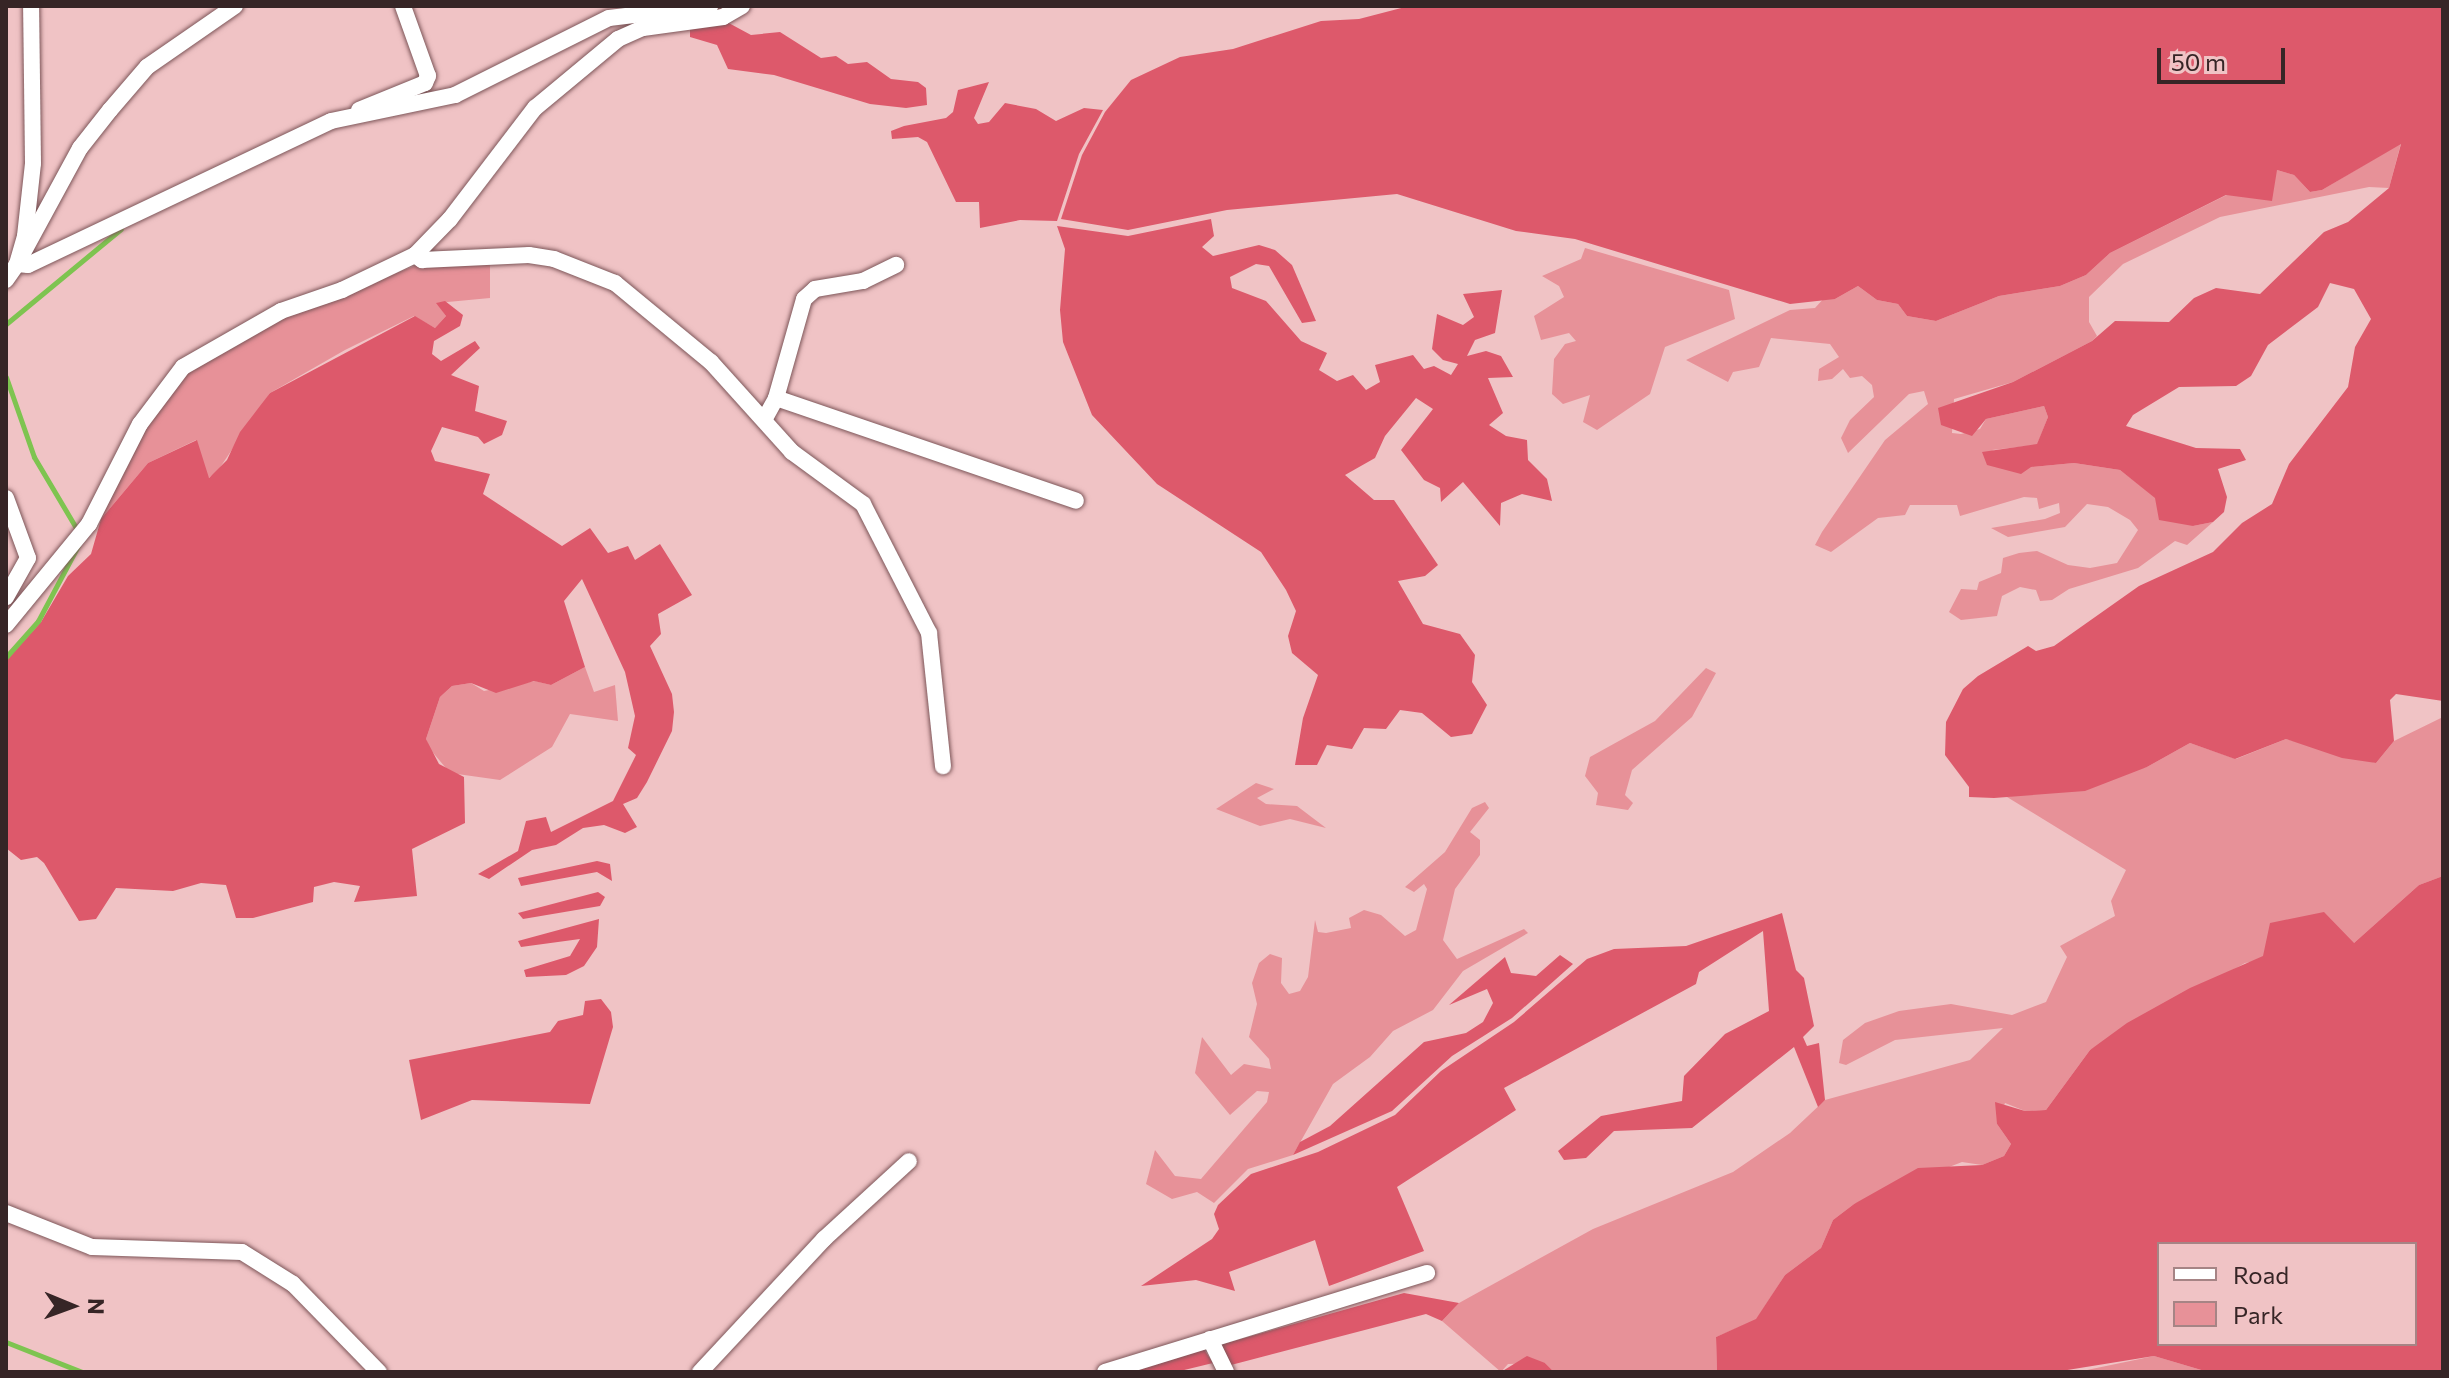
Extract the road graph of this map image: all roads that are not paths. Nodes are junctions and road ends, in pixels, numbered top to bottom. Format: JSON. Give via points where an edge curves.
{"nodes":[{"id":1,"x":31,"y":6,"type":"edge"},
{"id":2,"x":235,"y":6,"type":"edge"},
{"id":3,"x":403,"y":6,"type":"edge"},
{"id":4,"x":710,"y":6,"type":"edge"},
{"id":5,"x":742,"y":6,"type":"edge"},
{"id":6,"x":331,"y":121,"type":"junction"},
{"id":7,"x":415,"y":255,"type":"junction"},
{"id":8,"x":17,"y":264,"type":"junction"},
{"id":9,"x":896,"y":265,"type":"dead end"},
{"id":10,"x":6,"y":280,"type":"edge"},
{"id":11,"x":776,"y":398,"type":"junction"},
{"id":12,"x":764,"y":420,"type":"junction"},
{"id":13,"x":6,"y":498,"type":"edge"},
{"id":14,"x":1076,"y":501,"type":"dead end"},
{"id":15,"x":6,"y":597,"type":"edge"},
{"id":16,"x":6,"y":625,"type":"edge"},
{"id":17,"x":943,"y":766,"type":"dead end"},
{"id":18,"x":909,"y":1161,"type":"dead end"},
{"id":19,"x":6,"y":1213,"type":"edge"},
{"id":20,"x":1427,"y":1273,"type":"dead end"},
{"id":21,"x":1210,"y":1339,"type":"junction"},
{"id":22,"x":1223,"y":1366,"type":"edge"},
{"id":23,"x":379,"y":1372,"type":"edge"},
{"id":24,"x":700,"y":1372,"type":"edge"},
{"id":25,"x":1105,"y":1372,"type":"edge"}],
"edges":[{"from":1,"to":8,"type":"street","via":[[33,163]]},
{"from":2,"to":8,"type":"street","via":[[147,67],[110,110],[80,148]]},
{"from":3,"to":6,"type":"street","via":[[428,76],[425,83]]},
{"from":4,"to":6,"type":"street","via":[[609,18],[455,95]]},
{"from":5,"to":7,"type":"street","via":[[723,17],[643,28],[618,39],[535,108],[450,219]]},
{"from":6,"to":8,"type":"street","via":[[28,265]]},
{"from":7,"to":12,"type":"street","via":[[422,260],[529,255],[615,283],[711,362]]},
{"from":7,"to":16,"type":"street","via":[[342,290],[281,311],[183,367],[140,424],[85,531]]},
{"from":8,"to":10,"type":"street"},
{"from":9,"to":11,"type":"street","via":[[863,281],[815,289],[804,299]]},
{"from":11,"to":12,"type":"street"},
{"from":11,"to":14,"type":"street"},
{"from":12,"to":17,"type":"street","via":[[792,452],[863,504],[929,633]]},
{"from":13,"to":15,"type":"street","via":[[28,558]]},
{"from":18,"to":24,"type":"street","via":[[824,1239]]},
{"from":19,"to":23,"type":"street","via":[[92,1247],[242,1252],[293,1284]]},
{"from":20,"to":21,"type":"street"},
{"from":21,"to":22,"type":"street"},
{"from":21,"to":25,"type":"street"}]}
